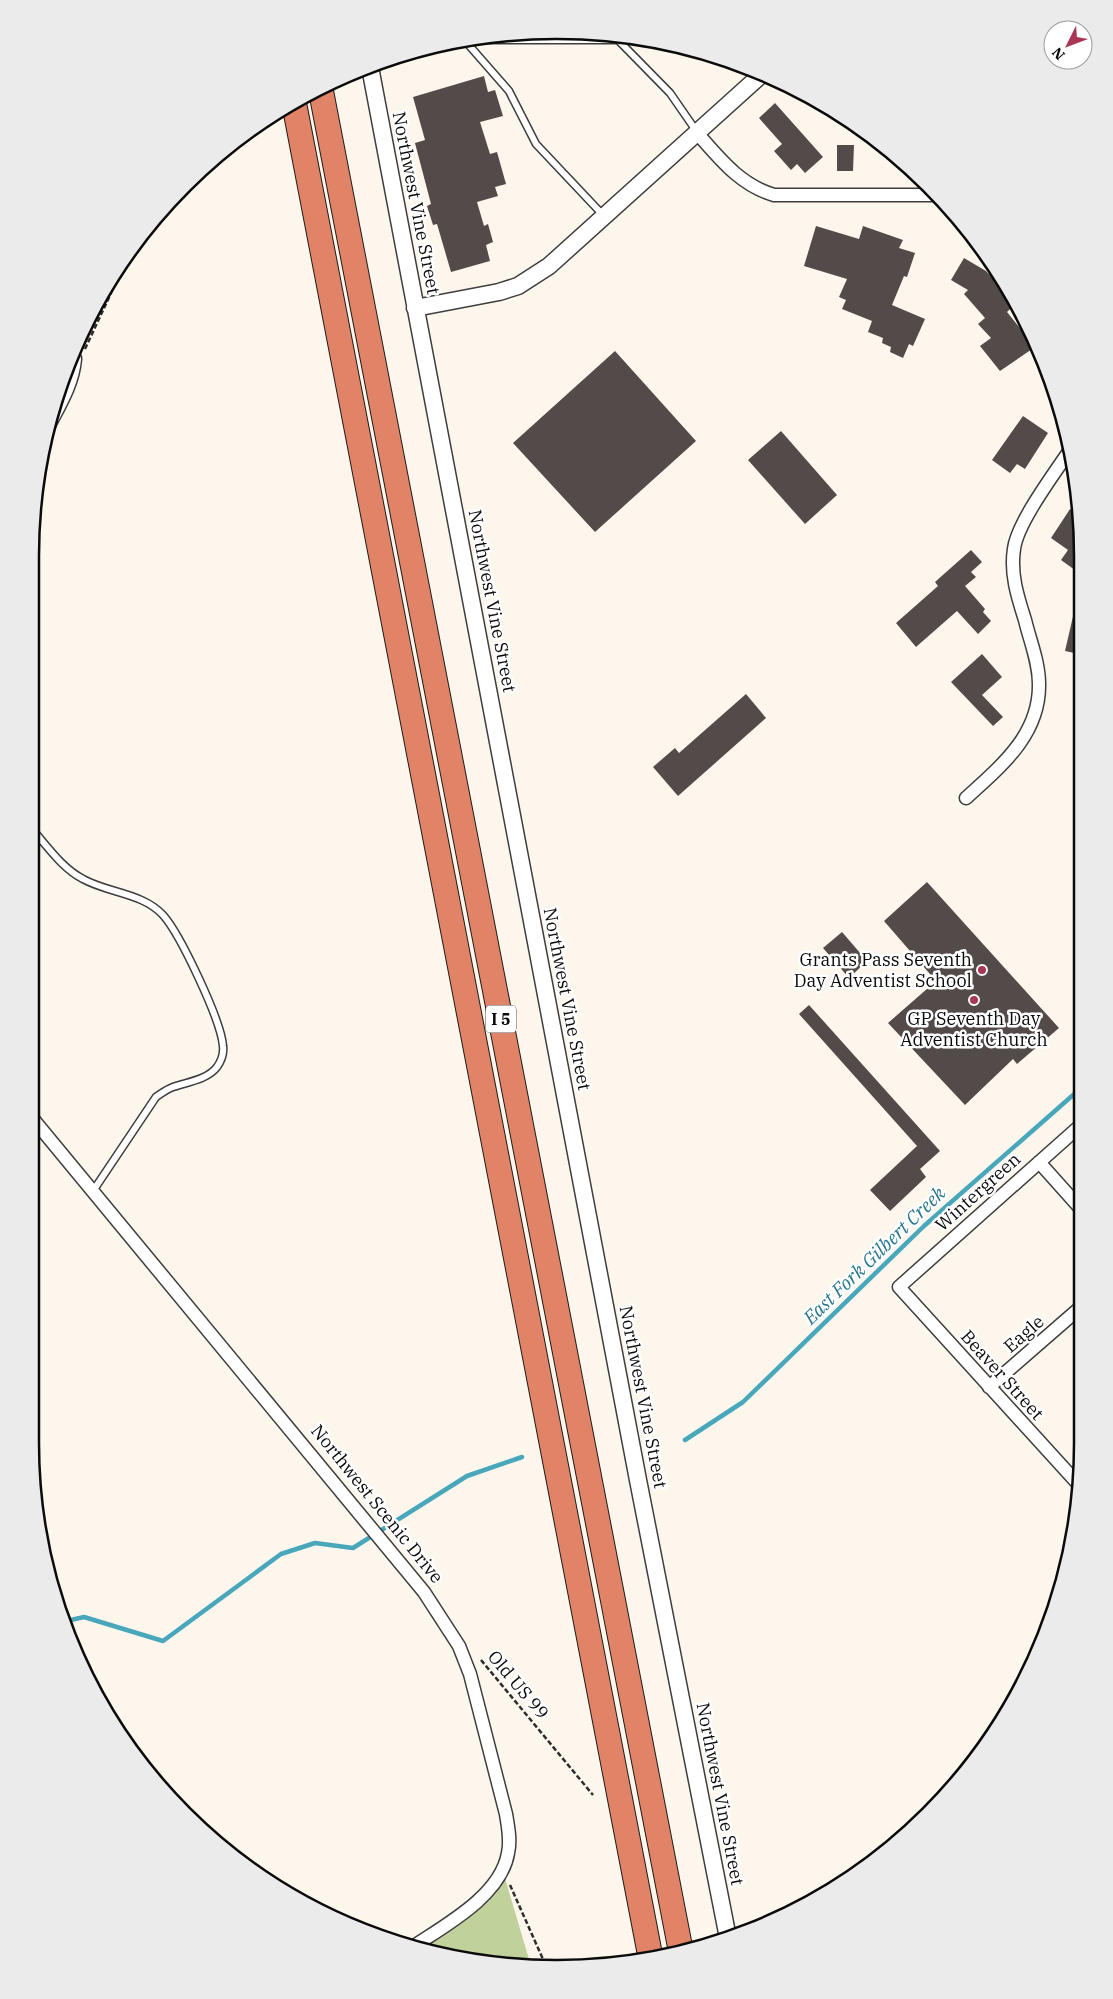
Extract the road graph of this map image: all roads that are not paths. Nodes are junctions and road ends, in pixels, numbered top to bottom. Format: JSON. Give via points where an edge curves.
{"nodes":[{"id":1,"x":523,"y":40,"type":"edge"},
{"id":2,"x":590,"y":40,"type":"edge"},
{"id":3,"x":621,"y":43,"type":"edge"},
{"id":4,"x":470,"y":46,"type":"edge"},
{"id":5,"x":371,"y":73,"type":"edge"},
{"id":6,"x":757,"y":79,"type":"edge"},
{"id":7,"x":322,"y":95,"type":"edge"},
{"id":8,"x":295,"y":110,"type":"edge"},
{"id":9,"x":698,"y":133,"type":"junction"},
{"id":10,"x":928,"y":195,"type":"edge"},
{"id":11,"x":605,"y":217,"type":"junction"},
{"id":12,"x":415,"y":308,"type":"junction"},
{"id":13,"x":1065,"y":459,"type":"edge"},
{"id":14,"x":966,"y":798,"type":"dead end"},
{"id":15,"x":39,"y":837,"type":"edge"},
{"id":16,"x":39,"y":1126,"type":"edge"},
{"id":17,"x":1074,"y":1130,"type":"edge"},
{"id":18,"x":1039,"y":1162,"type":"junction"},
{"id":19,"x":93,"y":1191,"type":"junction"},
{"id":20,"x":1074,"y":1201,"type":"edge"},
{"id":21,"x":899,"y":1286,"type":"joint"},
{"id":22,"x":1074,"y":1314,"type":"edge"},
{"id":23,"x":989,"y":1387,"type":"junction"},
{"id":24,"x":1073,"y":1478,"type":"edge"},
{"id":25,"x":727,"y":1932,"type":"edge"},
{"id":26,"x":420,"y":1942,"type":"edge"},
{"id":27,"x":680,"y":1945,"type":"edge"},
{"id":28,"x":649,"y":1952,"type":"edge"}],
"edges":[{"from":1,"to":2,"type":"lane"},
{"from":3,"to":9,"type":"lane","via":[[670,93]]},
{"from":4,"to":11,"type":"lane","via":[[509,92],[536,144]]},
{"from":5,"to":12,"type":"street","name":"Northwest Vine Street"},
{"from":6,"to":9,"type":"street"},
{"from":7,"to":27,"type":"highway","number":"I 5"},
{"from":8,"to":28,"type":"highway","number":"I 5"},
{"from":9,"to":10,"type":"street","via":[[742,181],[774,195]]},
{"from":9,"to":11,"type":"street"},
{"from":11,"to":12,"type":"street","via":[[549,266],[518,286]]},
{"from":12,"to":25,"type":"street","name":"Northwest Vine Street"},
{"from":13,"to":14,"type":"street","via":[[1020,530],[1014,548],[1016,590],[1039,683],[1033,722],[1008,759]]},
{"from":15,"to":19,"type":"lane","via":[[68,870],[151,906],[163,915],[214,1012],[223,1045],[223,1057],[216,1069],[156,1097]]},
{"from":16,"to":19,"type":"street","name":"Northwest Scenic Drive"},
{"from":17,"to":18,"type":"street","name":"Wintergreen"},
{"from":18,"to":20,"type":"street"},
{"from":18,"to":21,"type":"street","name":"Wintergreen"},
{"from":19,"to":26,"type":"street","name":"Northwest Scenic Drive","via":[[424,1592],[459,1646],[470,1674],[506,1814],[510,1835],[508,1854],[496,1880],[462,1914]]},
{"from":21,"to":23,"type":"street","name":"Beaver Street"},
{"from":22,"to":23,"type":"street","name":"Eagle"},
{"from":23,"to":24,"type":"street","name":"Beaver Street"}]}
